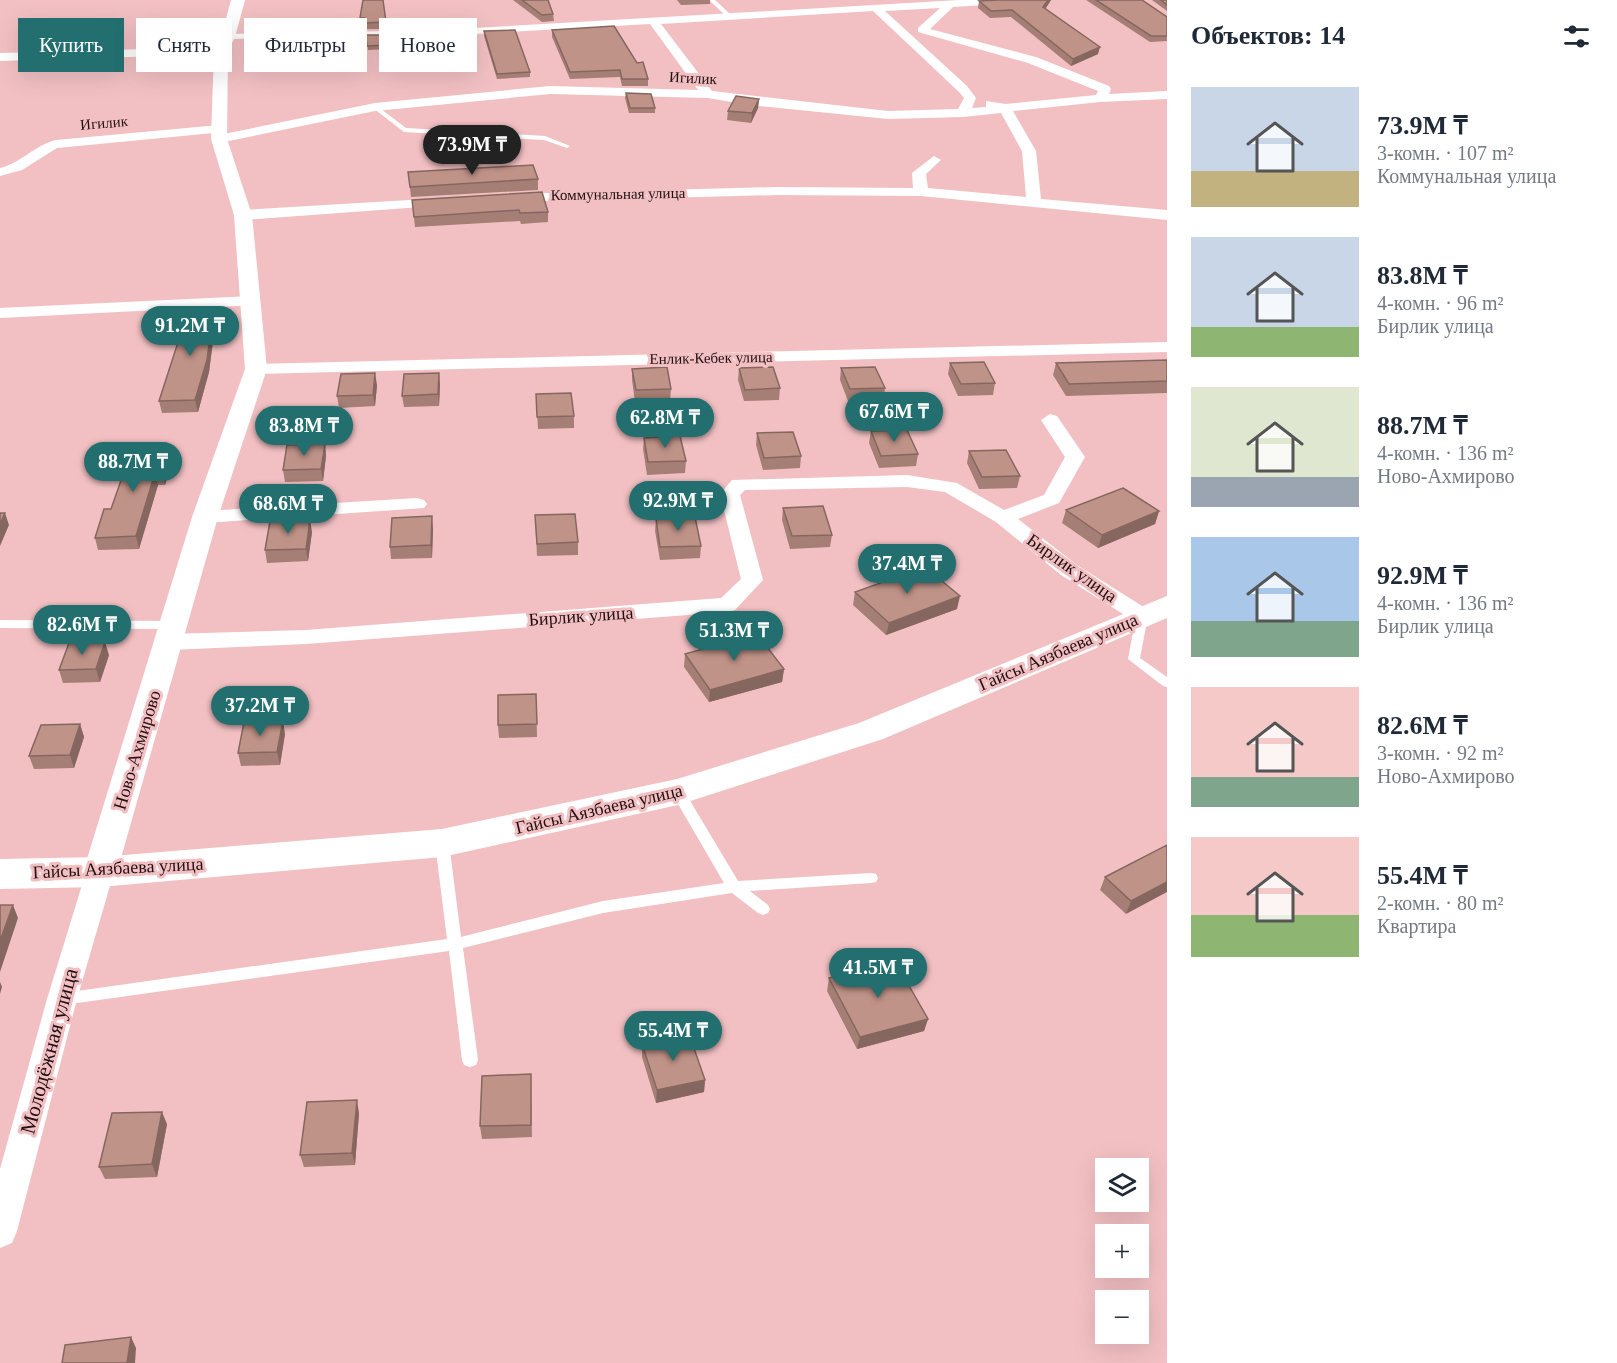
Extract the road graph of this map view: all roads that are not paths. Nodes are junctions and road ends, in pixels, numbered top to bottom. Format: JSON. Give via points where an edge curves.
{"nodes":[{"id":1,"x":238,"y":0,"type":"edge"},
{"id":2,"x":712,"y":0,"type":"edge"},
{"id":3,"x":1016,"y":0,"type":"edge"},
{"id":4,"x":949,"y":5,"type":"junction"},
{"id":5,"x":878,"y":10,"type":"junction"},
{"id":6,"x":729,"y":16,"type":"junction"},
{"id":7,"x":232,"y":19,"type":"edge"},
{"id":8,"x":652,"y":20,"type":"junction"},
{"id":9,"x":232,"y":44,"type":"edge"},
{"id":10,"x":136,"y":49,"type":"edge"},
{"id":11,"x":0,"y":57,"type":"edge"},
{"id":12,"x":222,"y":72,"type":"edge"},
{"id":13,"x":708,"y":94,"type":"junction"},
{"id":14,"x":1167,"y":95,"type":"edge"},
{"id":15,"x":970,"y":98,"type":"junction"},
{"id":16,"x":1100,"y":98,"type":"junction"},
{"id":17,"x":375,"y":107,"type":"junction"},
{"id":18,"x":1005,"y":108,"type":"junction"},
{"id":19,"x":963,"y":113,"type":"junction"},
{"id":20,"x":219,"y":134,"type":"junction"},
{"id":21,"x":567,"y":146,"type":"dead end"},
{"id":22,"x":934,"y":160,"type":"dead end"},
{"id":23,"x":0,"y":172,"type":"edge"},
{"id":24,"x":921,"y":192,"type":"junction"},
{"id":25,"x":492,"y":199,"type":"edge"},
{"id":26,"x":457,"y":201,"type":"edge"},
{"id":27,"x":1034,"y":201,"type":"junction"},
{"id":28,"x":243,"y":215,"type":"junction"},
{"id":29,"x":1167,"y":215,"type":"edge"},
{"id":30,"x":252,"y":301,"type":"junction"},
{"id":31,"x":0,"y":313,"type":"edge"},
{"id":32,"x":1167,"y":347,"type":"edge"},
{"id":33,"x":256,"y":369,"type":"junction"},
{"id":34,"x":1050,"y":420,"type":"dead end"},
{"id":35,"x":417,"y":504,"type":"dead end"},
{"id":36,"x":205,"y":516,"type":"junction"},
{"id":37,"x":1004,"y":518,"type":"junction"},
{"id":38,"x":1155,"y":611,"type":"edge"},
{"id":39,"x":0,"y":624,"type":"edge"},
{"id":40,"x":172,"y":633,"type":"junction"},
{"id":41,"x":1167,"y":683,"type":"edge"},
{"id":42,"x":678,"y":792,"type":"junction"},
{"id":43,"x":442,"y":843,"type":"junction"},
{"id":44,"x":100,"y":872,"type":"junction"},
{"id":45,"x":0,"y":874,"type":"edge"},
{"id":46,"x":871,"y":878,"type":"dead end"},
{"id":47,"x":734,"y":888,"type":"junction"},
{"id":48,"x":763,"y":909,"type":"dead end"},
{"id":49,"x":456,"y":945,"type":"junction"},
{"id":50,"x":62,"y":999,"type":"junction"},
{"id":51,"x":470,"y":1060,"type":"dead end"},
{"id":52,"x":0,"y":1231,"type":"edge"}],
"edges":[{"from":1,"to":7,"type":"street","name":"Ново-Ахмирово"},
{"from":2,"to":6,"type":"lane"},
{"from":3,"to":4,"type":"street"},
{"from":4,"to":5,"type":"street"},
{"from":4,"to":16,"type":"street","via":[[922,30],[1032,60],[1105,89]]},
{"from":5,"to":6,"type":"street"},
{"from":5,"to":15,"type":"street"},
{"from":6,"to":8,"type":"street"},
{"from":8,"to":9,"type":"street"},
{"from":8,"to":13,"type":"street"},
{"from":10,"to":11,"type":"street"},
{"from":12,"to":20,"type":"street","name":"Ново-Ахмирово"},
{"from":13,"to":17,"type":"street","name":"Игилик","via":[[550,90]]},
{"from":13,"to":19,"type":"street","name":"Игилик","via":[[888,115]]},
{"from":14,"to":16,"type":"street","name":"Игилик"},
{"from":15,"to":18,"type":"street"},
{"from":15,"to":19,"type":"street"},
{"from":16,"to":18,"type":"street","name":"Игилик"},
{"from":17,"to":20,"type":"street","name":"Игилик"},
{"from":17,"to":21,"type":"lane","via":[[404,130],[545,138]]},
{"from":18,"to":19,"type":"street","name":"Игилик"},
{"from":18,"to":27,"type":"street","via":[[1029,151]]},
{"from":20,"to":23,"type":"street","name":"Игилик","via":[[42,146],[20,167]]},
{"from":20,"to":28,"type":"street","name":"Ново-Ахмирово"},
{"from":22,"to":24,"type":"street","via":[[919,173]]},
{"from":24,"to":25,"type":"street","name":"Коммунальная улица","via":[[777,191]]},
{"from":24,"to":27,"type":"street","name":"Коммунальная улица"},
{"from":26,"to":28,"type":"street"},
{"from":27,"to":29,"type":"street","name":"Коммунальная улица"},
{"from":28,"to":30,"type":"street","name":"Ново-Ахмирово"},
{"from":30,"to":31,"type":"street"},
{"from":30,"to":33,"type":"street","name":"Ново-Ахмирово"},
{"from":32,"to":33,"type":"street","name":"Енлик-Кебек улица"},
{"from":33,"to":36,"type":"street","name":"Ново-Ахмирово"},
{"from":34,"to":37,"type":"street","name":"Бирлик улица","via":[[1075,457],[1052,499]]},
{"from":35,"to":36,"type":"street"},
{"from":36,"to":40,"type":"street","name":"Ново-Ахмирово"},
{"from":37,"to":38,"type":"street","name":"Бирлик улица","via":[[1069,570]]},
{"from":37,"to":40,"type":"street","name":"Бирлик улица","via":[[950,487],[907,481],[739,484],[730,494],[752,580],[727,605],[306,637]]},
{"from":38,"to":41,"type":"lane","via":[[1134,659]]},
{"from":38,"to":42,"type":"highway","name":"Гайсы Аязбаева улица","via":[[871,731]]},
{"from":39,"to":40,"type":"lane"},
{"from":40,"to":44,"type":"street","name":"Ново-Ахмирово"},
{"from":42,"to":43,"type":"highway","name":"Гайсы Аязбаева улица"},
{"from":42,"to":47,"type":"lane"},
{"from":43,"to":44,"type":"highway","name":"Гайсы Аязбаева улица"},
{"from":43,"to":49,"type":"lane"},
{"from":44,"to":45,"type":"highway","name":"Гайсы Аязбаева улица"},
{"from":44,"to":50,"type":"street","name":"Молодёжная улица"},
{"from":46,"to":47,"type":"lane"},
{"from":47,"to":48,"type":"lane"},
{"from":47,"to":49,"type":"lane","via":[[603,907]]},
{"from":49,"to":50,"type":"lane"},
{"from":49,"to":51,"type":"lane"},
{"from":50,"to":52,"type":"street","name":"Молодёжная улица"}]}
